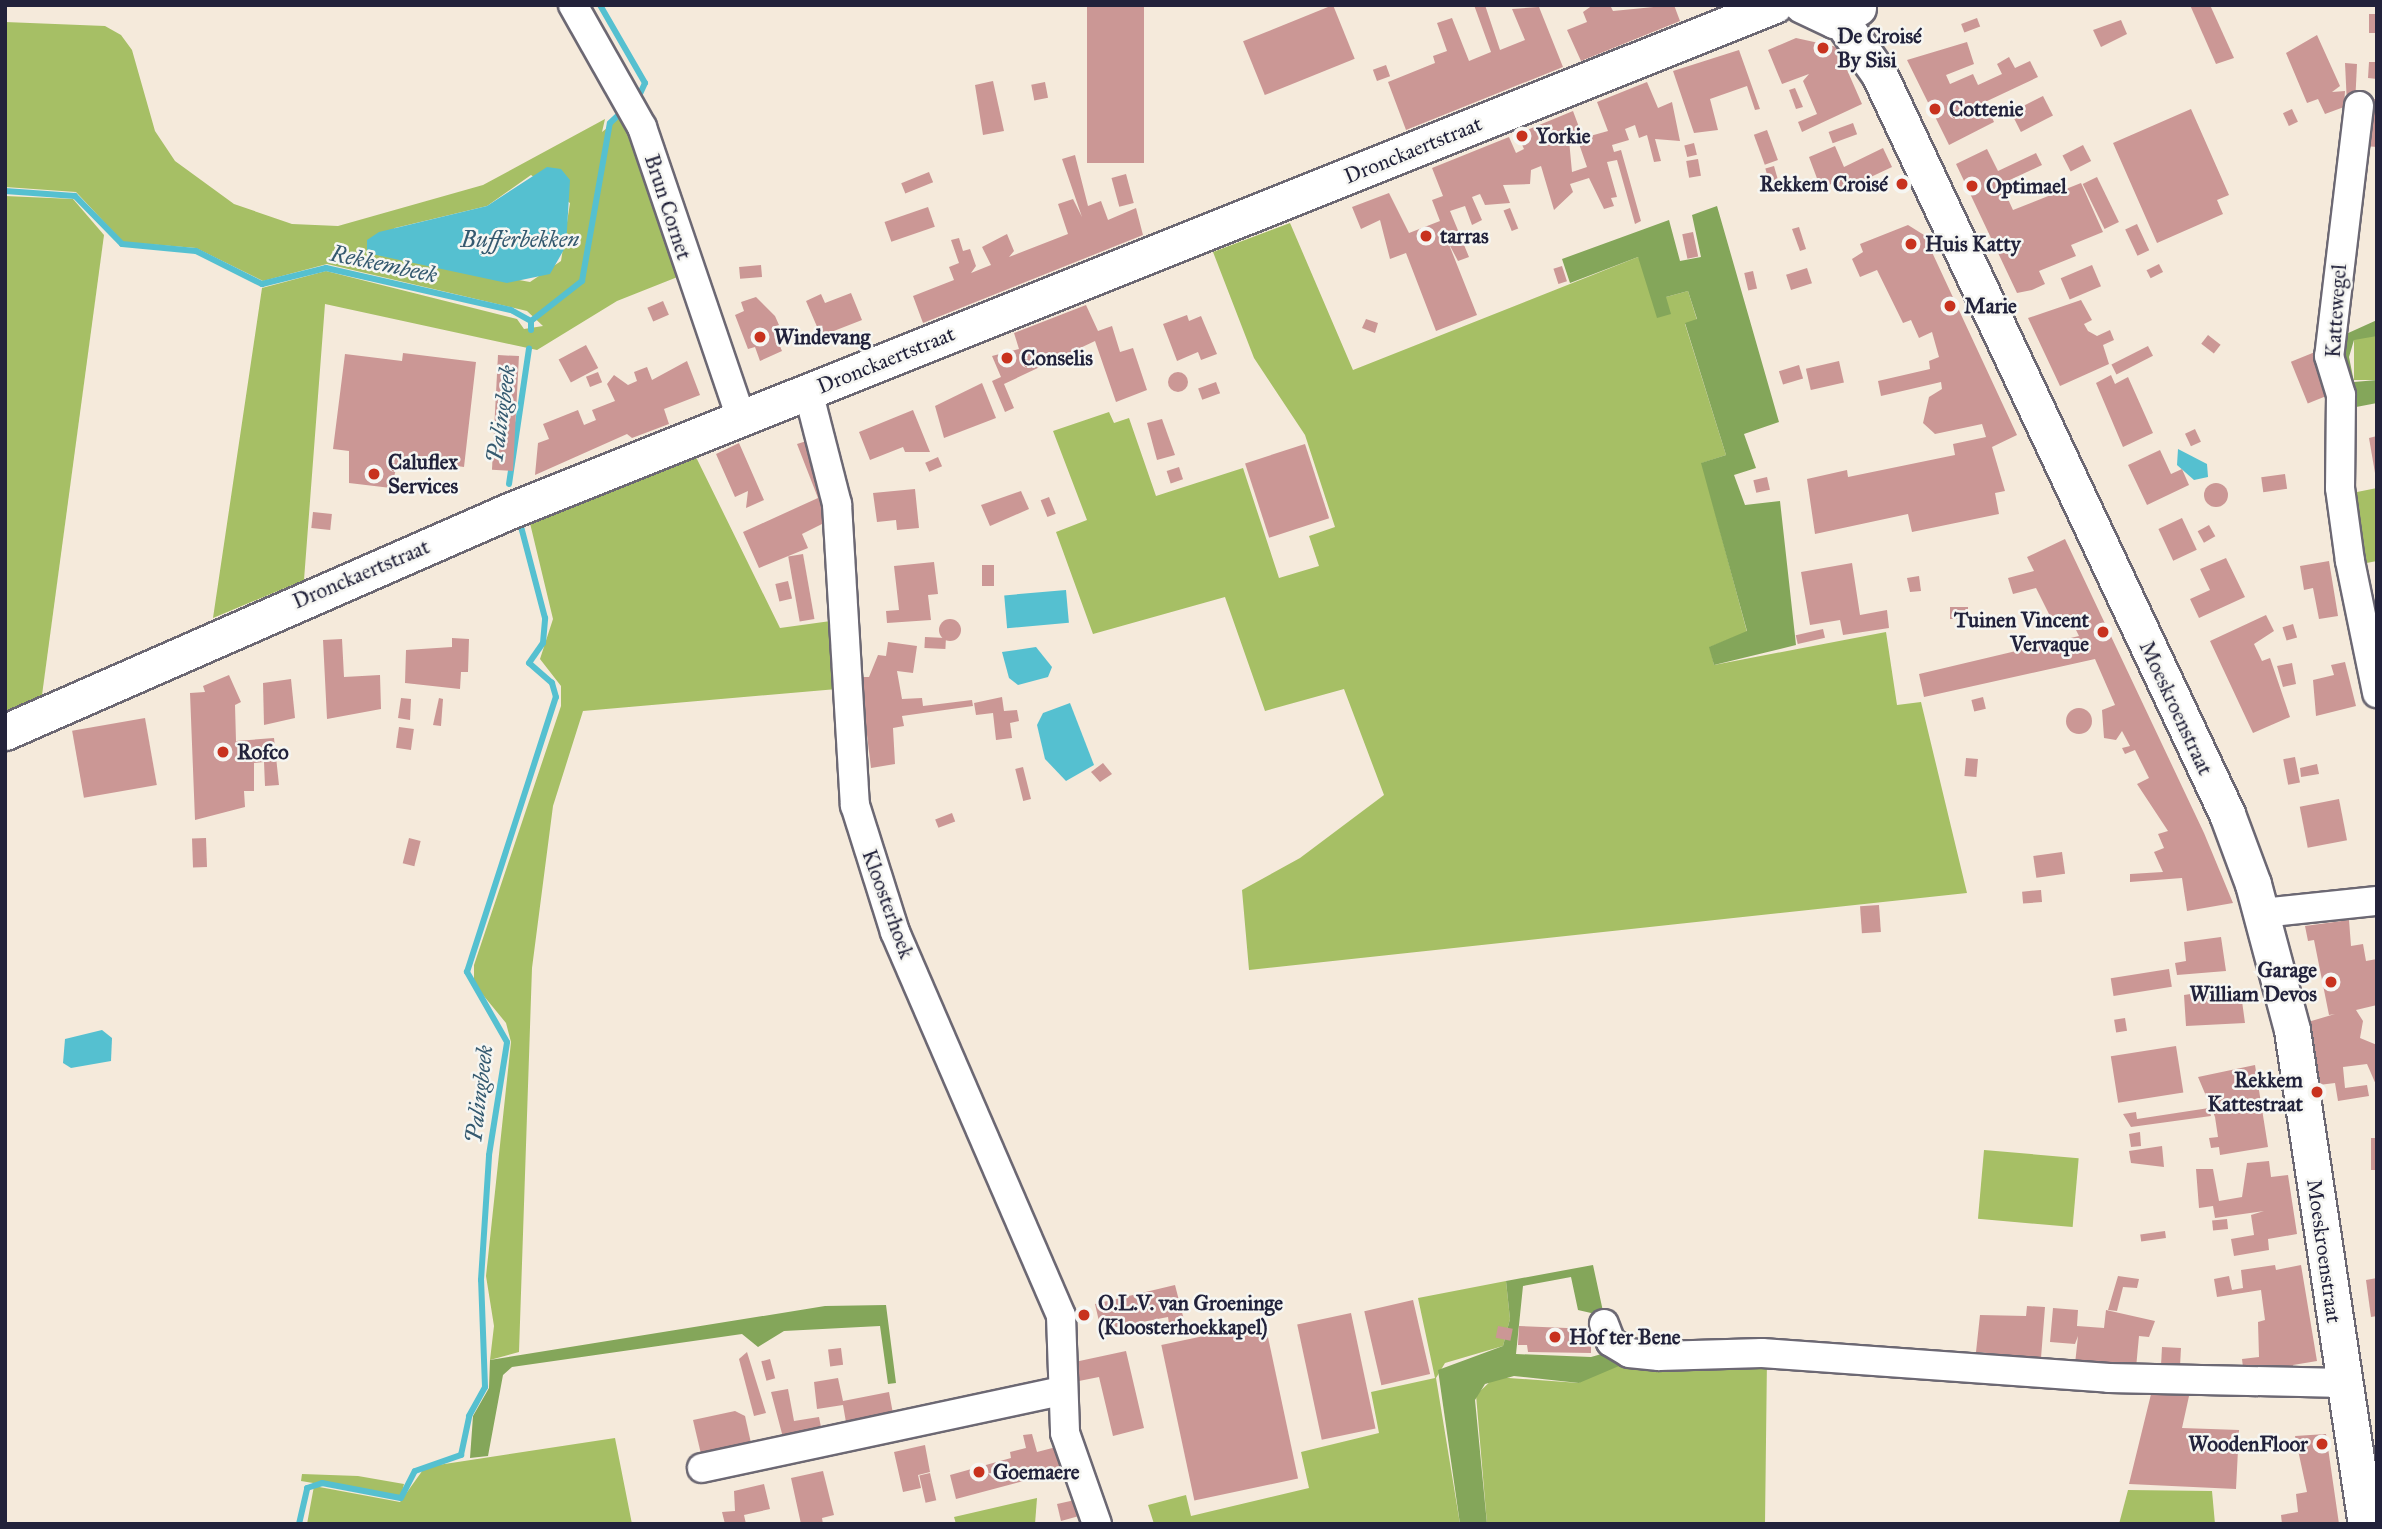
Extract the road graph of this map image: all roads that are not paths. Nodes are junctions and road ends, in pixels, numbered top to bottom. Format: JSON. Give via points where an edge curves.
{"nodes":[{"id":1,"x":573,"y":5,"type":"edge"},
{"id":2,"x":1775,"y":5,"type":"edge"},
{"id":3,"x":1802,"y":5,"type":"edge"},
{"id":4,"x":1853,"y":10,"type":"edge"},
{"id":5,"x":2359,"y":106,"type":"dead end"},
{"id":6,"x":808,"y":391,"type":"junction"},
{"id":7,"x":741,"y":418,"type":"junction"},
{"id":8,"x":2367,"y":596,"type":"edge"},
{"id":9,"x":2377,"y":693,"type":"edge"},
{"id":10,"x":5,"y":732,"type":"edge"},
{"id":11,"x":2377,"y":901,"type":"edge"},
{"id":12,"x":2262,"y":913,"type":"junction"},
{"id":13,"x":1604,"y":1324,"type":"dead end"},
{"id":14,"x":2344,"y":1382,"type":"junction"},
{"id":15,"x":1060,"y":1391,"type":"junction"},
{"id":16,"x":702,"y":1468,"type":"dead end"},
{"id":17,"x":1097,"y":1524,"type":"edge"},
{"id":18,"x":2366,"y":1524,"type":"edge"}],
"edges":[{"from":1,"to":7,"type":"street","name":"Brun Cornet","via":[[642,127]]},
{"from":2,"to":6,"type":"main road","name":"Dronckaertstraat"},
{"from":3,"to":4,"type":"main road","via":[[1825,20]]},
{"from":4,"to":12,"type":"main road","name":"Moeskroenstraat","via":[[2227,814]]},
{"from":5,"to":8,"type":"street","name":"Kattewegel","via":[[2329,356],[2341,395],[2340,488]]},
{"from":6,"to":7,"type":"main road","name":"Dronckaertstraat"},
{"from":6,"to":15,"type":"street","name":"Kloosterhoek","via":[[837,505],[855,805],[895,932],[1060,1316]]},
{"from":7,"to":10,"type":"main road","name":"Dronckaertstraat","via":[[509,511]]},
{"from":8,"to":9,"type":"street","name":"Kattewegel"},
{"from":11,"to":12,"type":"street"},
{"from":12,"to":14,"type":"main road","name":"Moeskroenstraat","via":[[2292,1030]]},
{"from":13,"to":14,"type":"street","via":[[1611,1342],[1629,1353],[1659,1356],[1762,1353],[2109,1378]]},
{"from":14,"to":18,"type":"main road","name":"Moeskroenstraat"},
{"from":15,"to":16,"type":"street"},
{"from":15,"to":17,"type":"street","name":"Kloosterhoek","via":[[1065,1433]]}]}
